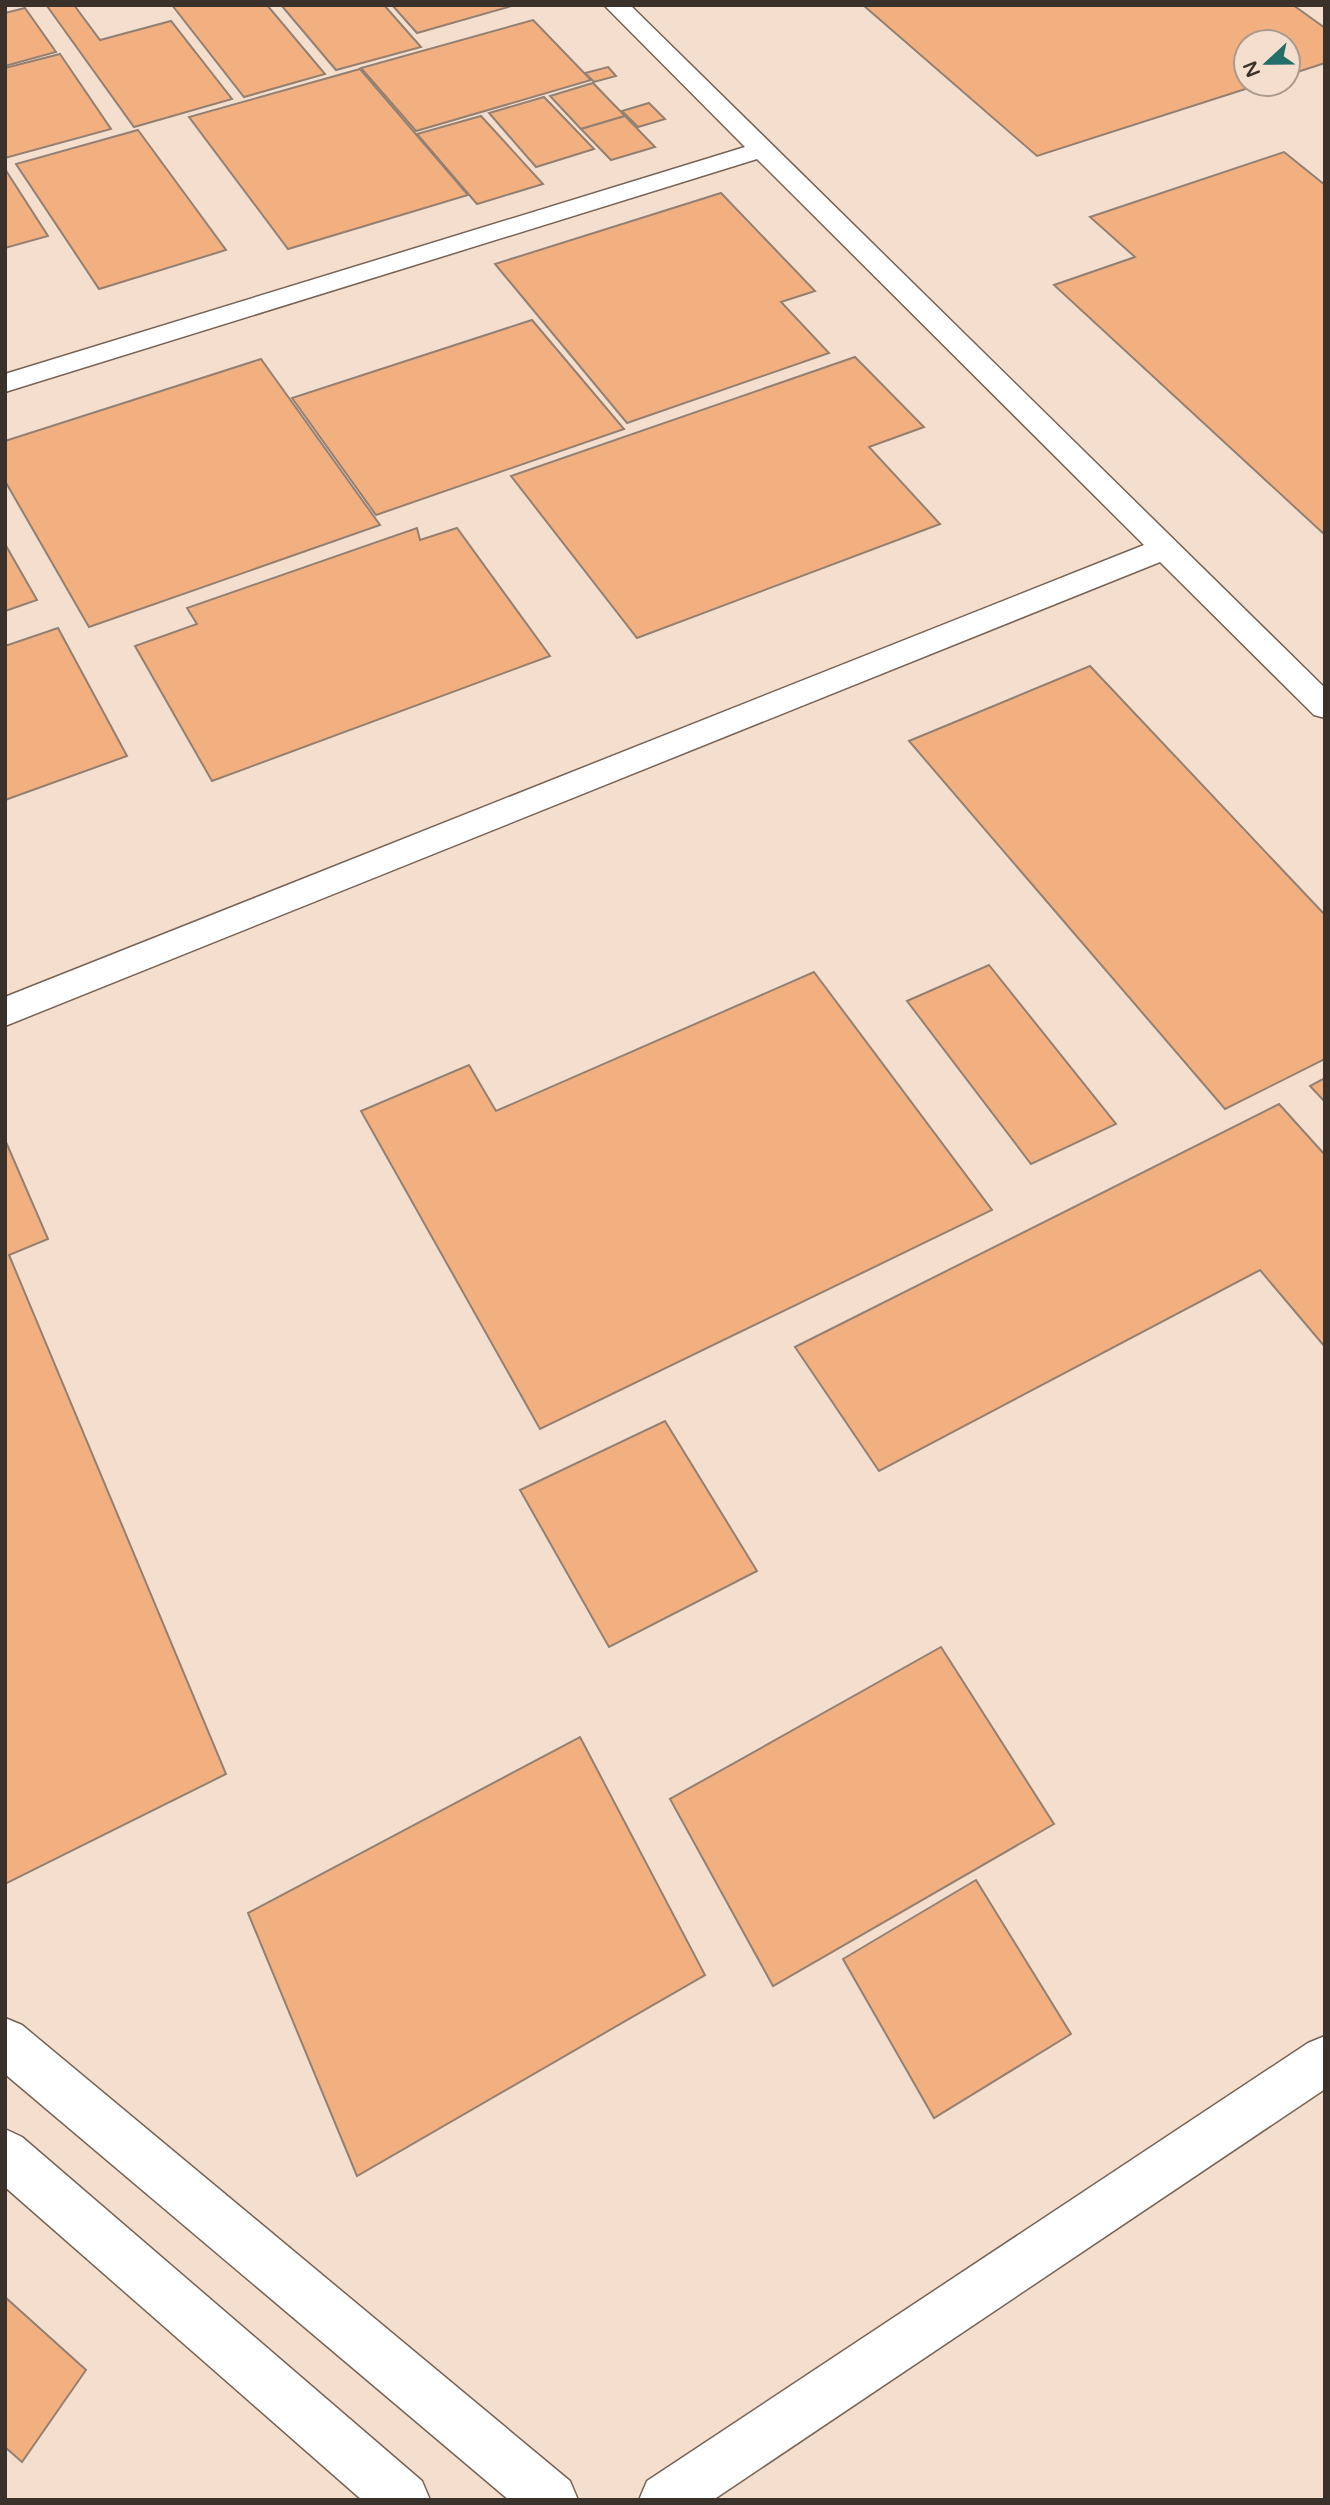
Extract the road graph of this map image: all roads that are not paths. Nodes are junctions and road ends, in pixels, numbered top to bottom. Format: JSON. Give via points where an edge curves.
{"nodes":[{"id":1,"x":616,"y":5,"type":"edge"},
{"id":2,"x":764,"y":149,"type":"junction"},
{"id":3,"x":5,"y":383,"type":"edge"},
{"id":4,"x":1163,"y":549,"type":"junction"},
{"id":5,"x":1325,"y":707,"type":"edge"},
{"id":6,"x":5,"y":1012,"type":"edge"},
{"id":7,"x":5,"y":2042,"type":"edge"},
{"id":8,"x":1325,"y":2060,"type":"edge"},
{"id":9,"x":5,"y":2154,"type":"edge"},
{"id":10,"x":403,"y":2500,"type":"edge"},
{"id":11,"x":551,"y":2500,"type":"edge"},
{"id":12,"x":666,"y":2500,"type":"edge"}],
"edges":[{"from":1,"to":2,"type":"street"},
{"from":2,"to":3,"type":"street"},
{"from":2,"to":4,"type":"street"},
{"from":4,"to":5,"type":"street"},
{"from":4,"to":6,"type":"street"},
{"from":7,"to":11,"type":"street"},
{"from":8,"to":12,"type":"street"},
{"from":9,"to":10,"type":"street"}]}
